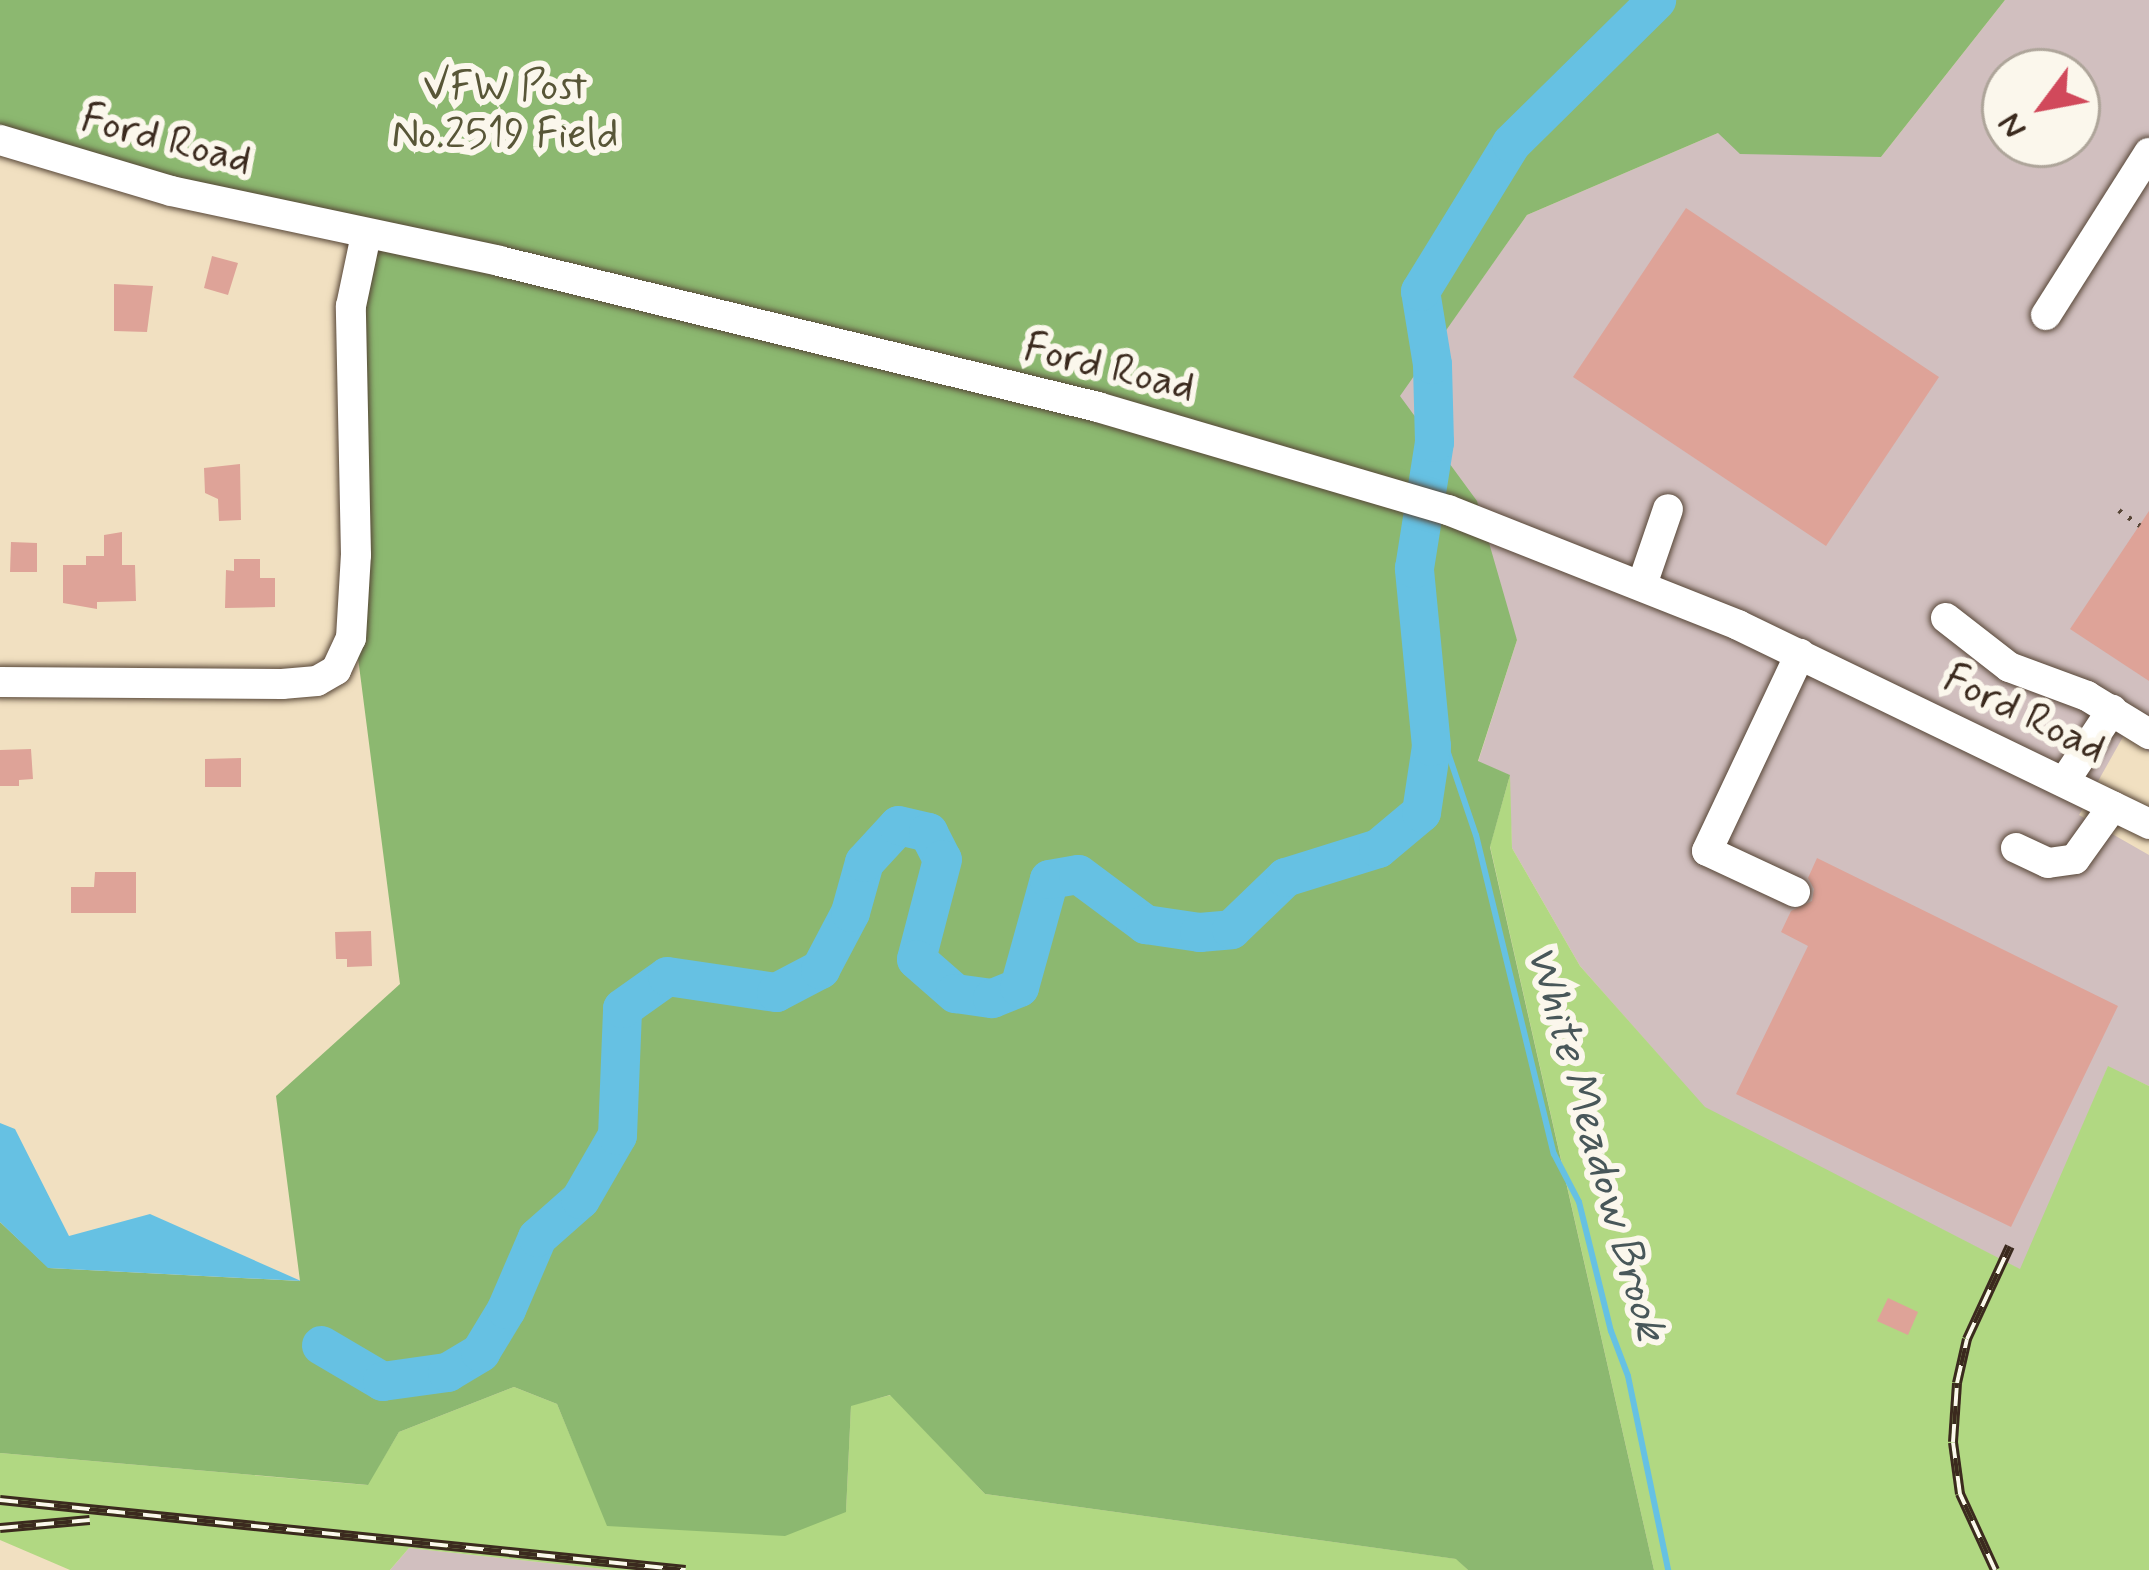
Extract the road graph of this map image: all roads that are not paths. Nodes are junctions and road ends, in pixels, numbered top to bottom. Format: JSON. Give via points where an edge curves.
{"nodes":[{"id":1,"x":0,"y":140,"type":"edge"},
{"id":2,"x":2149,"y":153,"type":"edge"},
{"id":3,"x":366,"y":235,"type":"junction"},
{"id":4,"x":2046,"y":315,"type":"dead end"},
{"id":5,"x":1668,"y":509,"type":"dead end"},
{"id":6,"x":1642,"y":585,"type":"junction"},
{"id":7,"x":1946,"y":618,"type":"dead end"},
{"id":8,"x":1800,"y":654,"type":"junction"},
{"id":9,"x":0,"y":682,"type":"edge"},
{"id":10,"x":2112,"y":710,"type":"junction"},
{"id":11,"x":2149,"y":734,"type":"edge"},
{"id":12,"x":2064,"y":782,"type":"junction"},
{"id":13,"x":2113,"y":806,"type":"junction"},
{"id":14,"x":2149,"y":824,"type":"edge"},
{"id":15,"x":2016,"y":848,"type":"dead end"},
{"id":16,"x":1795,"y":892,"type":"dead end"}],
"edges":[{"from":1,"to":3,"type":"street","name":"Ford Road","via":[[171,191]]},
{"from":2,"to":4,"type":"street"},
{"from":3,"to":6,"type":"street","name":"Ford Road","via":[[1099,406],[1448,510]]},
{"from":3,"to":9,"type":"street","via":[[351,306],[351,638],[336,670],[317,681],[282,683]]},
{"from":5,"to":6,"type":"street"},
{"from":6,"to":8,"type":"street","name":"Ford Road"},
{"from":7,"to":10,"type":"street","via":[[1989,655]]},
{"from":8,"to":12,"type":"street","name":"Ford Road"},
{"from":8,"to":16,"type":"street","via":[[1707,851]]},
{"from":10,"to":11,"type":"street"},
{"from":10,"to":12,"type":"street"},
{"from":12,"to":13,"type":"street","name":"Ford Road"},
{"from":13,"to":14,"type":"street","name":"Ford Road"},
{"from":13,"to":15,"type":"street","via":[[2075,859],[2048,862]]}]}
